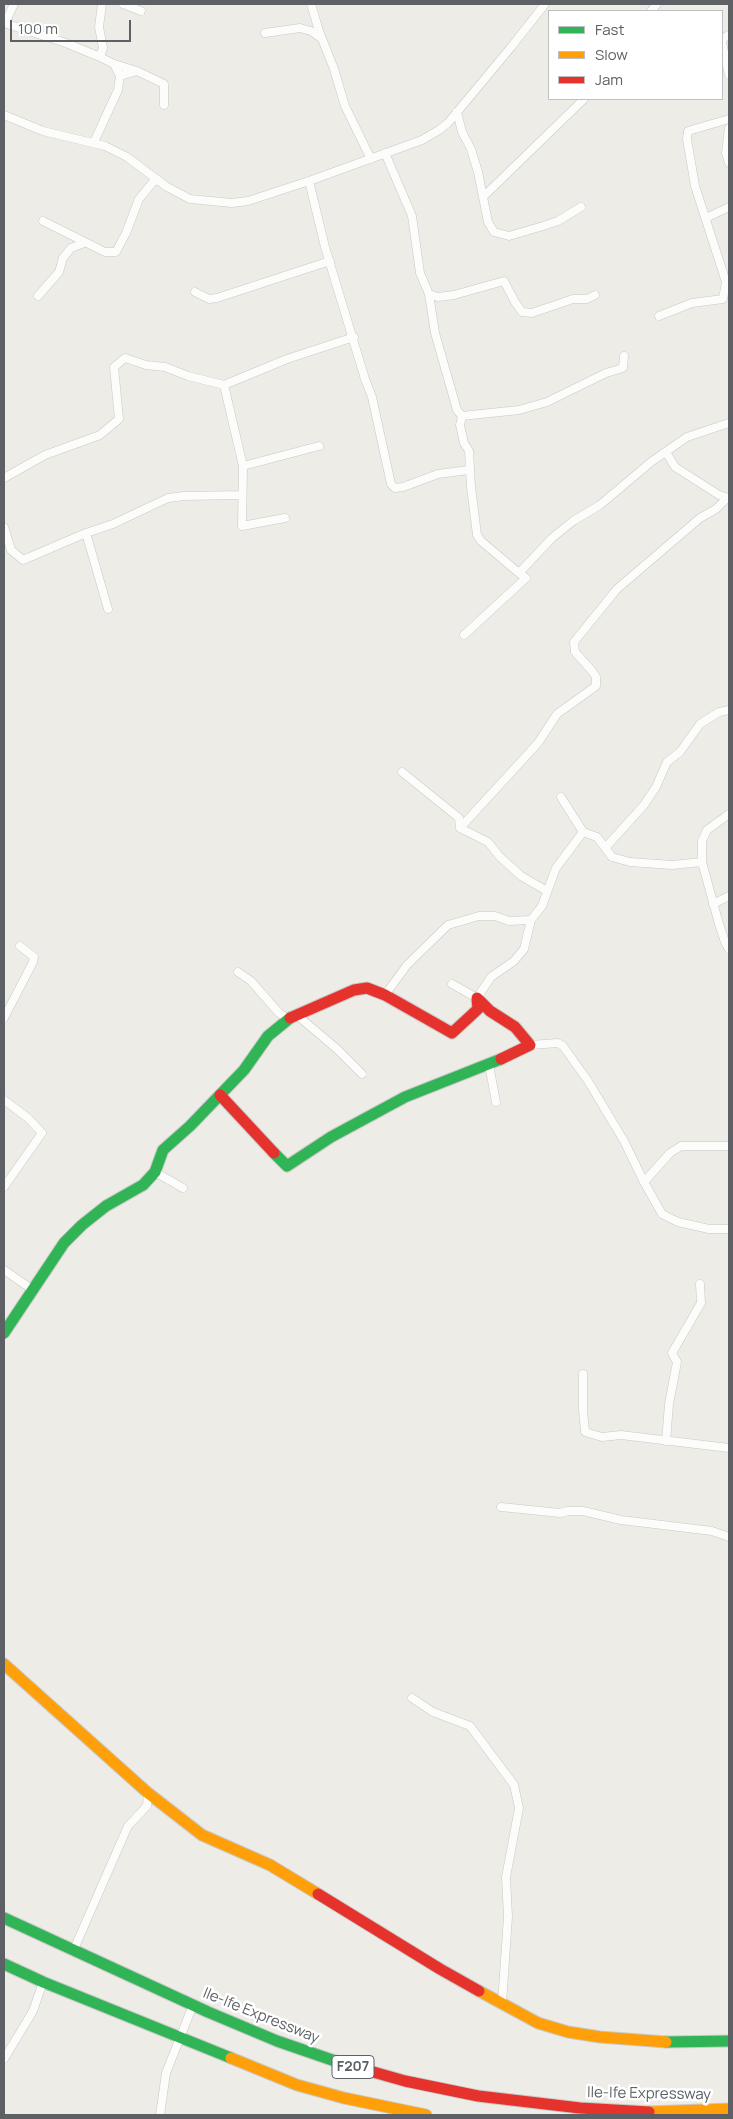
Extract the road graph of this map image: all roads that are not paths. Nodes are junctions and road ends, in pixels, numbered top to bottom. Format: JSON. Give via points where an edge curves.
{"nodes":[{"id":1,"x":14,"y":4,"type":"edge"},
{"id":2,"x":102,"y":4,"type":"edge"},
{"id":3,"x":123,"y":4,"type":"edge"},
{"id":4,"x":312,"y":4,"type":"edge"},
{"id":5,"x":545,"y":4,"type":"edge"},
{"id":6,"x":141,"y":11,"type":"dead end"},
{"id":7,"x":5,"y":23,"type":"edge"},
{"id":8,"x":265,"y":33,"type":"dead end"},
{"id":9,"x":321,"y":38,"type":"junction"},
{"id":10,"x":723,"y":46,"type":"edge"},
{"id":11,"x":100,"y":57,"type":"junction"},
{"id":12,"x":114,"y":64,"type":"junction"},
{"id":13,"x":136,"y":71,"type":"junction"},
{"id":14,"x":729,"y":75,"type":"edge"},
{"id":15,"x":120,"y":76,"type":"junction"},
{"id":16,"x":583,"y":100,"type":"edge"},
{"id":17,"x":164,"y":105,"type":"dead end"},
{"id":18,"x":457,"y":112,"type":"junction"},
{"id":19,"x":4,"y":115,"type":"edge"},
{"id":20,"x":729,"y":120,"type":"edge"},
{"id":21,"x":729,"y":128,"type":"edge"},
{"id":22,"x":94,"y":142,"type":"junction"},
{"id":23,"x":386,"y":153,"type":"junction"},
{"id":24,"x":371,"y":159,"type":"junction"},
{"id":25,"x":729,"y":163,"type":"edge"},
{"id":26,"x":158,"y":180,"type":"junction"},
{"id":27,"x":309,"y":182,"type":"junction"},
{"id":28,"x":483,"y":197,"type":"junction"},
{"id":29,"x":729,"y":207,"type":"edge"},
{"id":30,"x":581,"y":208,"type":"dead end"},
{"id":31,"x":706,"y":218,"type":"junction"},
{"id":32,"x":43,"y":221,"type":"dead end"},
{"id":33,"x":84,"y":243,"type":"junction"},
{"id":34,"x":330,"y":260,"type":"junction"},
{"id":35,"x":195,"y":292,"type":"dead end"},
{"id":36,"x":429,"y":294,"type":"junction"},
{"id":37,"x":596,"y":295,"type":"dead end"},
{"id":38,"x":38,"y":296,"type":"dead end"},
{"id":39,"x":726,"y":299,"type":"edge"},
{"id":40,"x":658,"y":316,"type":"dead end"},
{"id":41,"x":354,"y":337,"type":"junction"},
{"id":42,"x":624,"y":356,"type":"dead end"},
{"id":43,"x":224,"y":384,"type":"junction"},
{"id":44,"x":462,"y":416,"type":"junction"},
{"id":45,"x":729,"y":423,"type":"edge"},
{"id":46,"x":319,"y":446,"type":"dead end"},
{"id":47,"x":666,"y":452,"type":"junction"},
{"id":48,"x":243,"y":466,"type":"junction"},
{"id":49,"x":469,"y":470,"type":"junction"},
{"id":50,"x":4,"y":478,"type":"edge"},
{"id":51,"x":241,"y":495,"type":"junction"},
{"id":52,"x":728,"y":498,"type":"edge"},
{"id":53,"x":285,"y":518,"type":"dead end"},
{"id":54,"x":4,"y":527,"type":"edge"},
{"id":55,"x":86,"y":533,"type":"junction"},
{"id":56,"x":519,"y":573,"type":"junction"},
{"id":57,"x":108,"y":609,"type":"dead end"},
{"id":58,"x":464,"y":635,"type":"dead end"},
{"id":59,"x":729,"y":710,"type":"edge"},
{"id":60,"x":402,"y":772,"type":"dead end"},
{"id":61,"x":561,"y":797,"type":"dead end"},
{"id":62,"x":729,"y":814,"type":"edge"},
{"id":63,"x":460,"y":828,"type":"junction"},
{"id":64,"x":583,"y":832,"type":"junction"},
{"id":65,"x":606,"y":847,"type":"junction"},
{"id":66,"x":702,"y":862,"type":"junction"},
{"id":67,"x":547,"y":891,"type":"junction"},
{"id":68,"x":729,"y":896,"type":"edge"},
{"id":69,"x":713,"y":904,"type":"junction"},
{"id":70,"x":531,"y":920,"type":"junction"},
{"id":71,"x":20,"y":946,"type":"dead end"},
{"id":72,"x":729,"y":948,"type":"edge"},
{"id":73,"x":238,"y":972,"type":"dead end"},
{"id":74,"x":452,"y":984,"type":"dead end"},
{"id":75,"x":385,"y":995,"type":"junction"},
{"id":76,"x":477,"y":998,"type":"junction"},
{"id":77,"x":4,"y":1018,"type":"edge"},
{"id":78,"x":293,"y":1018,"type":"junction"},
{"id":79,"x":530,"y":1045,"type":"junction"},
{"id":80,"x":489,"y":1065,"type":"junction"},
{"id":81,"x":362,"y":1074,"type":"dead end"},
{"id":82,"x":220,"y":1095,"type":"junction"},
{"id":83,"x":4,"y":1100,"type":"edge"},
{"id":84,"x":496,"y":1102,"type":"dead end"},
{"id":85,"x":729,"y":1146,"type":"edge"},
{"id":86,"x":155,"y":1172,"type":"junction"},
{"id":87,"x":644,"y":1182,"type":"junction"},
{"id":88,"x":4,"y":1187,"type":"edge"},
{"id":89,"x":183,"y":1188,"type":"dead end"},
{"id":90,"x":729,"y":1230,"type":"edge"},
{"id":91,"x":4,"y":1270,"type":"edge"},
{"id":92,"x":700,"y":1284,"type":"dead end"},
{"id":93,"x":33,"y":1290,"type":"junction"},
{"id":94,"x":4,"y":1333,"type":"edge"},
{"id":95,"x":583,"y":1374,"type":"dead end"},
{"id":96,"x":666,"y":1441,"type":"junction"},
{"id":97,"x":729,"y":1448,"type":"edge"},
{"id":98,"x":501,"y":1508,"type":"dead end"},
{"id":99,"x":729,"y":1537,"type":"edge"},
{"id":100,"x":4,"y":1664,"type":"edge"},
{"id":101,"x":412,"y":1698,"type":"dead end"},
{"id":102,"x":148,"y":1793,"type":"junction"},
{"id":103,"x":4,"y":1918,"type":"edge"},
{"id":104,"x":74,"y":1949,"type":"junction"},
{"id":105,"x":4,"y":1964,"type":"edge"},
{"id":106,"x":43,"y":1982,"type":"junction"},
{"id":107,"x":502,"y":2003,"type":"junction"},
{"id":108,"x":193,"y":2005,"type":"junction"},
{"id":109,"x":179,"y":2036,"type":"junction"},
{"id":110,"x":729,"y":2041,"type":"edge"},
{"id":111,"x":4,"y":2059,"type":"edge"},
{"id":112,"x":729,"y":2108,"type":"edge"},
{"id":113,"x":160,"y":2115,"type":"edge"},
{"id":114,"x":426,"y":2115,"type":"edge"}],
"edges":[{"from":1,"to":7,"type":"street"},
{"from":2,"to":11,"type":"street","via":[[99,27],[103,48]]},
{"from":3,"to":6,"type":"street"},
{"from":4,"to":9,"type":"street"},
{"from":5,"to":18,"type":"street"},
{"from":7,"to":11,"type":"street"},
{"from":8,"to":9,"type":"street","via":[[300,28]]},
{"from":9,"to":24,"type":"street","via":[[345,106]]},
{"from":10,"to":14,"type":"street"},
{"from":11,"to":12,"type":"street"},
{"from":12,"to":13,"type":"street"},
{"from":12,"to":15,"type":"street"},
{"from":13,"to":15,"type":"street"},
{"from":13,"to":17,"type":"street","via":[[164,84]]},
{"from":15,"to":22,"type":"street","via":[[115,96]]},
{"from":16,"to":28,"type":"street"},
{"from":18,"to":23,"type":"street","via":[[439,130],[422,140]]},
{"from":18,"to":28,"type":"street","via":[[471,149]]},
{"from":19,"to":22,"type":"street","via":[[43,130]]},
{"from":20,"to":31,"type":"street","via":[[688,131],[691,172]]},
{"from":21,"to":25,"type":"street","via":[[726,153]]},
{"from":22,"to":26,"type":"street","via":[[127,157]]},
{"from":23,"to":24,"type":"street"},
{"from":23,"to":36,"type":"street","via":[[412,216],[420,273]]},
{"from":24,"to":27,"type":"street"},
{"from":26,"to":27,"type":"street","via":[[190,199],[232,203]]},
{"from":26,"to":33,"type":"street","via":[[139,199],[116,252],[105,252]]},
{"from":27,"to":34,"type":"street"},
{"from":28,"to":30,"type":"street","via":[[488,222],[494,232],[509,236],[551,224]]},
{"from":29,"to":31,"type":"street"},
{"from":31,"to":39,"type":"street","via":[[726,282]]},
{"from":32,"to":33,"type":"street"},
{"from":33,"to":38,"type":"street","via":[[71,248],[63,258],[59,272]]},
{"from":34,"to":35,"type":"street","via":[[217,298],[209,299]]},
{"from":34,"to":41,"type":"street"},
{"from":36,"to":37,"type":"street","via":[[438,297],[454,295],[504,281],[522,312]]},
{"from":36,"to":44,"type":"street","via":[[435,333],[457,410]]},
{"from":39,"to":40,"type":"street","via":[[692,304]]},
{"from":41,"to":43,"type":"street"},
{"from":41,"to":49,"type":"street","via":[[372,397],[391,484],[395,488],[403,487],[438,474]]},
{"from":42,"to":44,"type":"street","via":[[623,368],[547,402],[519,410]]},
{"from":43,"to":48,"type":"street"},
{"from":43,"to":50,"type":"street","via":[[125,358],[114,367],[118,419],[100,435],[45,456]]},
{"from":44,"to":49,"type":"street","via":[[460,425],[464,443],[470,451]]},
{"from":45,"to":47,"type":"street","via":[[687,437]]},
{"from":46,"to":48,"type":"street"},
{"from":47,"to":52,"type":"street","via":[[675,467]]},
{"from":47,"to":56,"type":"street","via":[[600,506],[573,521],[540,549]]},
{"from":48,"to":51,"type":"street"},
{"from":49,"to":56,"type":"street","via":[[477,535]]},
{"from":51,"to":53,"type":"street","via":[[242,526]]},
{"from":51,"to":55,"type":"street","via":[[168,498]]},
{"from":52,"to":63,"type":"street","via":[[617,589],[574,642],[575,652],[596,677],[596,686],[557,714],[538,743]]},
{"from":54,"to":55,"type":"street","via":[[12,550],[23,560]]},
{"from":55,"to":57,"type":"street"},
{"from":56,"to":58,"type":"street","via":[[526,578]]},
{"from":59,"to":65,"type":"street","via":[[719,712],[700,724],[680,752],[667,762],[656,788],[644,805]]},
{"from":60,"to":63,"type":"street","via":[[459,818]]},
{"from":61,"to":64,"type":"street"},
{"from":62,"to":66,"type":"street","via":[[707,830],[702,841]]},
{"from":63,"to":67,"type":"street","via":[[488,842],[521,876]]},
{"from":64,"to":65,"type":"street","via":[[597,837]]},
{"from":64,"to":67,"type":"street","via":[[556,868]]},
{"from":65,"to":66,"type":"street","via":[[612,857],[630,862],[672,865]]},
{"from":66,"to":69,"type":"street"},
{"from":67,"to":70,"type":"street","via":[[542,906]]},
{"from":68,"to":69,"type":"street"},
{"from":69,"to":72,"type":"street"},
{"from":70,"to":75,"type":"street","via":[[509,921],[494,916],[478,916],[448,925],[407,964]]},
{"from":70,"to":76,"type":"street","via":[[524,949],[514,961],[491,977]]},
{"from":71,"to":77,"type":"street","via":[[34,959]]},
{"from":73,"to":78,"type":"street","via":[[251,980],[279,1012]]},
{"from":74,"to":76,"type":"street"},
{"from":75,"to":76,"type":"street","via":[[452,1033],[478,1009]]},
{"from":75,"to":78,"type":"street","via":[[367,988],[354,990]]},
{"from":76,"to":79,"type":"street","via":[[515,1027]]},
{"from":78,"to":81,"type":"street","via":[[337,1049]]},
{"from":78,"to":82,"type":"street","via":[[268,1036],[244,1070]]},
{"from":79,"to":80,"type":"street"},
{"from":79,"to":87,"type":"street","via":[[563,1046],[624,1141]]},
{"from":80,"to":82,"type":"street","via":[[405,1097],[331,1137],[287,1166]]},
{"from":80,"to":84,"type":"street"},
{"from":82,"to":86,"type":"street","via":[[163,1150]]},
{"from":83,"to":88,"type":"street","via":[[42,1133]]},
{"from":85,"to":87,"type":"street","via":[[681,1146],[670,1153]]},
{"from":86,"to":89,"type":"street"},
{"from":86,"to":93,"type":"street","via":[[143,1185],[106,1206],[82,1225],[64,1243]]},
{"from":87,"to":90,"type":"street","via":[[662,1214],[672,1220]]},
{"from":91,"to":93,"type":"street"},
{"from":92,"to":96,"type":"street","via":[[700,1303],[672,1353],[678,1362],[669,1404]]},
{"from":93,"to":94,"type":"street"},
{"from":95,"to":96,"type":"street","via":[[585,1432],[602,1438],[621,1435]]},
{"from":96,"to":97,"type":"street"},
{"from":98,"to":99,"type":"street","via":[[560,1514],[583,1511]]},
{"from":100,"to":102,"type":"street"},
{"from":101,"to":107,"type":"street","via":[[433,1712],[470,1726],[514,1785],[519,1808],[506,1877],[508,1917]]},
{"from":102,"to":104,"type":"street","via":[[147,1806],[128,1826]]},
{"from":102,"to":107,"type":"street","via":[[202,1835],[270,1866]]},
{"from":103,"to":104,"type":"street","name":"Ile-Ife Expressway","number":"F207"},
{"from":104,"to":108,"type":"street","name":"Ile-Ife Expressway","number":"F207"},
{"from":105,"to":106,"type":"street","number":"F207"},
{"from":106,"to":109,"type":"street","number":"F207"},
{"from":106,"to":111,"type":"street","via":[[33,2011]]},
{"from":107,"to":110,"type":"street","via":[[538,2023],[576,2034],[663,2042]]},
{"from":108,"to":109,"type":"street"},
{"from":108,"to":112,"type":"street","name":"Ile-Ife Expressway","number":"F207","via":[[318,2056],[405,2081],[478,2096],[628,2112]]},
{"from":109,"to":113,"type":"street","via":[[166,2073]]},
{"from":109,"to":114,"type":"street","number":"F207","via":[[298,2085]]}]}
